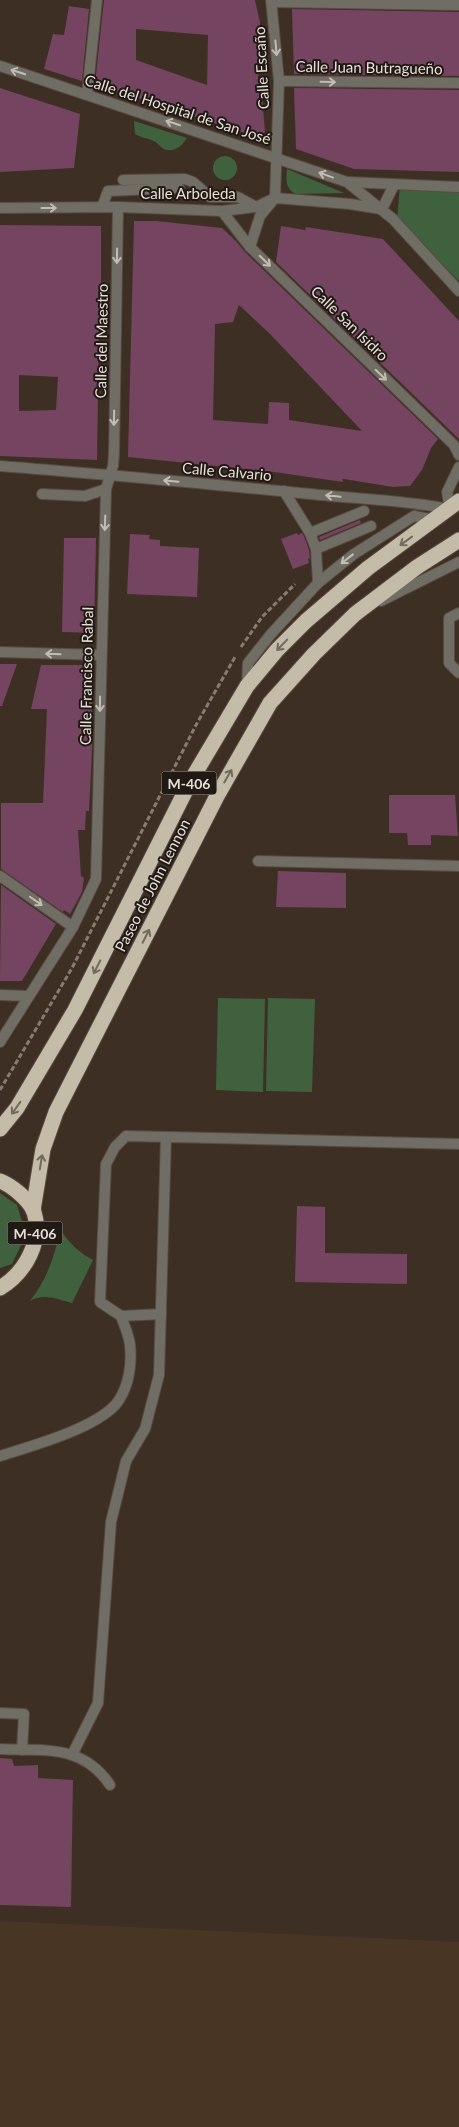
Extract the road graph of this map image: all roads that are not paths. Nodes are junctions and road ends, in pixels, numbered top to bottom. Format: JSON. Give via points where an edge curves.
{"nodes":[{"id":1,"x":97,"y":0,"type":"edge"},
{"id":2,"x":271,"y":1,"type":"edge"},
{"id":3,"x":459,"y":5,"type":"edge"},
{"id":4,"x":0,"y":66,"type":"edge"},
{"id":5,"x":279,"y":81,"type":"junction"},
{"id":6,"x":459,"y":83,"type":"edge"},
{"id":7,"x":87,"y":95,"type":"junction"},
{"id":8,"x":278,"y":158,"type":"junction"},
{"id":9,"x":123,"y":180,"type":"dead end"},
{"id":10,"x":346,"y":182,"type":"junction"},
{"id":11,"x":394,"y":185,"type":"junction"},
{"id":12,"x":459,"y":187,"type":"edge"},
{"id":13,"x":179,"y":188,"type":"dead end"},
{"id":14,"x":275,"y":198,"type":"junction"},
{"id":15,"x":102,"y":207,"type":"junction"},
{"id":16,"x":118,"y":207,"type":"junction"},
{"id":17,"x":256,"y":207,"type":"junction"},
{"id":18,"x":0,"y":208,"type":"edge"},
{"id":19,"x":382,"y":210,"type":"junction"},
{"id":20,"x":222,"y":211,"type":"junction"},
{"id":21,"x":250,"y":247,"type":"junction"},
{"id":22,"x":459,"y":291,"type":"edge"},
{"id":23,"x":459,"y":455,"type":"edge"},
{"id":24,"x":0,"y":466,"type":"edge"},
{"id":25,"x":459,"y":467,"type":"edge"},
{"id":26,"x":110,"y":475,"type":"junction"},
{"id":27,"x":106,"y":489,"type":"junction"},
{"id":28,"x":284,"y":492,"type":"junction"},
{"id":29,"x":42,"y":494,"type":"dead end"},
{"id":30,"x":361,"y":499,"type":"junction"},
{"id":31,"x":455,"y":505,"type":"edge"},
{"id":32,"x":364,"y":511,"type":"junction"},
{"id":33,"x":434,"y":520,"type":"junction"},
{"id":34,"x":370,"y":526,"type":"junction"},
{"id":35,"x":310,"y":533,"type":"junction"},
{"id":36,"x":378,"y":537,"type":"junction"},
{"id":37,"x":459,"y":540,"type":"edge"},
{"id":38,"x":316,"y":549,"type":"junction"},
{"id":39,"x":459,"y":562,"type":"edge"},
{"id":40,"x":318,"y":583,"type":"junction"},
{"id":41,"x":459,"y":613,"type":"edge"},
{"id":42,"x":355,"y":614,"type":"junction"},
{"id":43,"x":0,"y":652,"type":"edge"},
{"id":44,"x":101,"y":655,"type":"junction"},
{"id":45,"x":459,"y":673,"type":"edge"},
{"id":46,"x":247,"y":686,"type":"junction"},
{"id":47,"x":258,"y":860,"type":"dead end"},
{"id":48,"x":459,"y":866,"type":"edge"},
{"id":49,"x":0,"y":876,"type":"edge"},
{"id":50,"x":73,"y":927,"type":"junction"},
{"id":51,"x":0,"y":995,"type":"edge"},
{"id":52,"x":28,"y":996,"type":"junction"},
{"id":53,"x":0,"y":1042,"type":"edge"},
{"id":54,"x":0,"y":1129,"type":"edge"},
{"id":55,"x":166,"y":1137,"type":"junction"},
{"id":56,"x":459,"y":1144,"type":"edge"},
{"id":57,"x":0,"y":1181,"type":"edge"},
{"id":58,"x":33,"y":1210,"type":"junction"},
{"id":59,"x":0,"y":1288,"type":"edge"},
{"id":60,"x":160,"y":1314,"type":"junction"},
{"id":61,"x":121,"y":1316,"type":"junction"},
{"id":62,"x":0,"y":1456,"type":"edge"},
{"id":63,"x":0,"y":1713,"type":"edge"},
{"id":64,"x":0,"y":1749,"type":"edge"},
{"id":65,"x":22,"y":1750,"type":"junction"},
{"id":66,"x":72,"y":1755,"type":"junction"},
{"id":67,"x":110,"y":1785,"type":"dead end"}],
"edges":[{"from":1,"to":7,"type":"street"},
{"from":2,"to":3,"type":"street"},
{"from":2,"to":5,"type":"street","name":"Calle Escaño","one_way":true},
{"from":7,"to":4,"type":"street","name":"Calle del Hospital de San José","one_way":true},
{"from":5,"to":6,"type":"street","name":"Calle Juan Butragueño","one_way":true},
{"from":5,"to":8,"type":"street","name":"Calle Escaño"},
{"from":8,"to":7,"type":"street","name":"Calle del Hospital de San José","one_way":true},
{"from":10,"to":8,"type":"street","name":"Calle del Hospital de San José","one_way":true},
{"from":8,"to":14,"type":"street","name":"Calle Escaño"},
{"from":9,"to":17,"type":"street","via":[[185,178],[210,197],[238,196]]},
{"from":10,"to":11,"type":"street","name":"Calle del Hospital de San José"},
{"from":10,"to":19,"type":"street","name":"Calle del Hospital de San José"},
{"from":11,"to":12,"type":"street","name":"Calle del Hospital de San José"},
{"from":11,"to":19,"type":"street"},
{"from":13,"to":15,"type":"street","via":[[108,191]]},
{"from":14,"to":17,"type":"street","name":"Calle Arboleda"},
{"from":14,"to":19,"type":"street","name":"Calle Arboleda"},
{"from":14,"to":21,"type":"street","via":[[260,216]]},
{"from":15,"to":16,"type":"street","name":"Calle Arboleda"},
{"from":18,"to":15,"type":"street","name":"Calle Arboleda","one_way":true},
{"from":16,"to":20,"type":"street","name":"Calle Arboleda"},
{"from":16,"to":26,"type":"street","name":"Calle del Maestro","one_way":true,"via":[[114,454]]},
{"from":17,"to":20,"type":"street","name":"Calle Arboleda"},
{"from":19,"to":22,"type":"street"},
{"from":20,"to":21,"type":"street","name":"Calle San Isidro"},
{"from":21,"to":23,"type":"street","name":"Calle San Isidro","one_way":true,"via":[[454,446]]},
{"from":24,"to":26,"type":"street","name":"Calle Calvario"},
{"from":25,"to":31,"type":"street","via":[[447,492]]},
{"from":26,"to":27,"type":"street","name":"Calle Francisco Rabal"},
{"from":28,"to":26,"type":"street","name":"Calle Calvario","one_way":true},
{"from":27,"to":29,"type":"street","via":[[85,496]]},
{"from":27,"to":44,"type":"street","name":"Calle Francisco Rabal","one_way":true},
{"from":30,"to":28,"type":"street","name":"Calle Calvario","one_way":true},
{"from":28,"to":35,"type":"street"},
{"from":30,"to":31,"type":"street","name":"Calle Calvario"},
{"from":30,"to":32,"type":"street"},
{"from":31,"to":33,"type":"highway","name":"Paseo de John Lennon","number":"M-406"},
{"from":32,"to":34,"type":"street"},
{"from":32,"to":35,"type":"street"},
{"from":33,"to":36,"type":"street","via":[[414,516]]},
{"from":33,"to":46,"type":"highway","name":"Paseo de John Lennon","number":"M-406","one_way":true,"via":[[368,568],[306,621]]},
{"from":34,"to":36,"type":"street"},
{"from":34,"to":38,"type":"street"},
{"from":35,"to":38,"type":"street"},
{"from":36,"to":40,"type":"street","one_way":true},
{"from":37,"to":42,"type":"highway","name":"Paseo de John Lennon","number":"M-406"},
{"from":38,"to":40,"type":"street"},
{"from":39,"to":42,"type":"street"},
{"from":40,"to":46,"type":"street","via":[[248,663]]},
{"from":41,"to":45,"type":"street","via":[[449,618],[450,663]]},
{"from":58,"to":42,"type":"highway","name":"Paseo de John Lennon","number":"M-406","one_way":true,"via":[[43,1149],[56,1112],[217,796],[270,703]]},
{"from":44,"to":43,"type":"street","one_way":true},
{"from":44,"to":50,"type":"street","name":"Calle Francisco Rabal","one_way":true,"via":[[96,879]]},
{"from":46,"to":54,"type":"highway","name":"Paseo de John Lennon","number":"M-406","one_way":true,"via":[[190,782],[75,1010],[17,1108]]},
{"from":47,"to":48,"type":"street"},
{"from":49,"to":50,"type":"street","one_way":true},
{"from":50,"to":52,"type":"street"},
{"from":51,"to":52,"type":"street"},
{"from":52,"to":53,"type":"street"},
{"from":55,"to":56,"type":"street"},
{"from":55,"to":60,"type":"street"},
{"from":55,"to":61,"type":"street","via":[[126,1136],[115,1147],[106,1164],[100,1302]]},
{"from":57,"to":58,"type":"highway","number":"M-406","via":[[12,1186]]},
{"from":58,"to":59,"type":"highway","number":"M-406","via":[[35,1243],[21,1272]]},
{"from":60,"to":61,"type":"street"},
{"from":60,"to":66,"type":"street","via":[[159,1375],[145,1429],[126,1461],[112,1522],[98,1703]]},
{"from":61,"to":62,"type":"street","via":[[130,1344],[130,1372],[119,1401],[95,1422]]},
{"from":63,"to":65,"type":"street","via":[[24,1714]]},
{"from":64,"to":65,"type":"street"},
{"from":65,"to":66,"type":"street"},
{"from":66,"to":67,"type":"street","via":[[95,1767]]}]}
